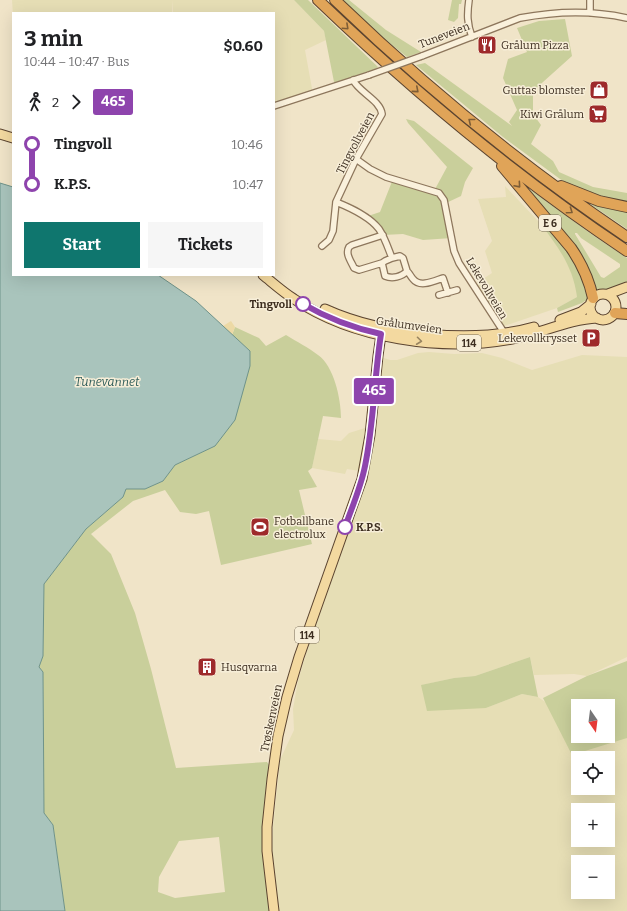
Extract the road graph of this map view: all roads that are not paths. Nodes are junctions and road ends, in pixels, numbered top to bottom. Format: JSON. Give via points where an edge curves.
{"nodes":[{"id":1,"x":318,"y":0,"type":"edge"},
{"id":2,"x":335,"y":0,"type":"edge"},
{"id":3,"x":469,"y":0,"type":"edge"},
{"id":4,"x":590,"y":0,"type":"edge"},
{"id":5,"x":590,"y":12,"type":"junction"},
{"id":6,"x":627,"y":18,"type":"edge"},
{"id":7,"x":472,"y":37,"type":"junction"},
{"id":8,"x":353,"y":80,"type":"junction"},
{"id":9,"x":275,"y":106,"type":"edge"},
{"id":10,"x":0,"y":128,"type":"edge"},
{"id":11,"x":12,"y":132,"type":"edge"},
{"id":12,"x":0,"y":134,"type":"edge"},
{"id":13,"x":12,"y":138,"type":"edge"},
{"id":14,"x":494,"y":155,"type":"junction"},
{"id":15,"x":356,"y":159,"type":"junction"},
{"id":16,"x":546,"y":180,"type":"junction"},
{"id":17,"x":336,"y":202,"type":"junction"},
{"id":18,"x":627,"y":208,"type":"edge"},
{"id":19,"x":383,"y":235,"type":"junction"},
{"id":20,"x":627,"y":237,"type":"edge"},
{"id":21,"x":322,"y":246,"type":"dead end"},
{"id":22,"x":627,"y":251,"type":"edge"},
{"id":23,"x":392,"y":258,"type":"junction"},
{"id":24,"x":382,"y":263,"type":"junction"},
{"id":25,"x":407,"y":271,"type":"junction"},
{"id":26,"x":264,"y":276,"type":"edge"},
{"id":27,"x":627,"y":287,"type":"edge"},
{"id":28,"x":457,"y":290,"type":"dead end"},
{"id":29,"x":627,"y":292,"type":"edge"},
{"id":30,"x":448,"y":293,"type":"junction"},
{"id":31,"x":608,"y":294,"type":"junction"},
{"id":32,"x":439,"y":295,"type":"dead end"},
{"id":33,"x":592,"y":301,"type":"junction"},
{"id":34,"x":616,"y":308,"type":"junction"},
{"id":35,"x":627,"y":314,"type":"edge"},
{"id":36,"x":597,"y":318,"type":"junction"},
{"id":37,"x":381,"y":331,"type":"junction"},
{"id":38,"x":503,"y":334,"type":"junction"},
{"id":39,"x":512,"y":339,"type":"junction"},
{"id":40,"x":274,"y":911,"type":"edge"}],
"edges":[{"from":1,"to":14,"type":"highway","number":"E 6","one_way":true,"via":[[386,64]]},
{"from":16,"to":2,"type":"highway","one_way":true,"via":[[426,84]]},
{"from":3,"to":7,"type":"street","via":[[467,17]]},
{"from":4,"to":5,"type":"street"},
{"from":5,"to":6,"type":"street","name":"Tuneveien"},
{"from":5,"to":7,"type":"street","name":"Tuneveien","via":[[552,13],[520,18]]},
{"from":7,"to":8,"type":"street","name":"Tuneveien","bridge":true},
{"from":8,"to":9,"type":"street","name":"Tuneveien"},
{"from":8,"to":15,"type":"street","name":"Tingvollveien","via":[[379,105],[382,114]]},
{"from":10,"to":11,"type":"main road"},
{"from":12,"to":13,"type":"main road"},
{"from":14,"to":22,"type":"highway","number":"E 6","one_way":true},
{"from":14,"to":33,"type":"highway","number":"E 6","one_way":true,"via":[[571,248],[585,271]]},
{"from":15,"to":17,"type":"street","name":"Tingvollveien"},
{"from":15,"to":38,"type":"street","name":"Lekevollveien","via":[[386,177],[442,195],[459,263]]},
{"from":16,"to":18,"type":"highway","via":[[590,198]]},
{"from":16,"to":20,"type":"highway"},
{"from":17,"to":19,"type":"street","via":[[365,217],[378,227]]},
{"from":17,"to":21,"type":"street","name":"Tingvollveien","via":[[333,231],[329,240]]},
{"from":19,"to":23,"type":"street"},
{"from":19,"to":24,"type":"street","via":[[352,245],[348,249],[354,268],[359,270]]},
{"from":23,"to":24,"type":"street"},
{"from":23,"to":25,"type":"street","via":[[403,258]]},
{"from":24,"to":25,"type":"street","via":[[386,276],[390,278]]},
{"from":25,"to":30,"type":"street","via":[[420,283],[443,278]]},
{"from":26,"to":37,"type":"main road","name":"Grålumveien","via":[[294,300],[326,316],[364,330]]},
{"from":27,"to":31,"type":"main road","number":"114"},
{"from":28,"to":30,"type":"street"},
{"from":29,"to":34,"type":"main road","number":"114"},
{"from":30,"to":32,"type":"street"},
{"from":31,"to":33,"type":"main road","number":"114","via":[[601,294]]},
{"from":31,"to":34,"type":"main road","via":[[612,296]]},
{"from":33,"to":36,"type":"main road","via":[[592,312]]},
{"from":33,"to":38,"type":"main road","name":"Grålumveien","number":"114","via":[[580,312],[569,317]]},
{"from":34,"to":35,"type":"highway"},
{"from":34,"to":36,"type":"main road","number":"114","via":[[609,318]]},
{"from":36,"to":39,"type":"main road","name":"Grålumveien","number":"114"},
{"from":37,"to":38,"type":"main road","name":"Grålumveien","number":"114","via":[[452,336]]},
{"from":37,"to":39,"type":"main road","name":"Grålumveien","number":"114","one_way":true,"via":[[434,343]]},
{"from":37,"to":40,"type":"main road","name":"Trøskenveien","number":"114","via":[[370,435],[362,479],[299,657],[278,736],[267,827]]},
{"from":38,"to":39,"type":"street","name":"Lekevollveien"}]}
